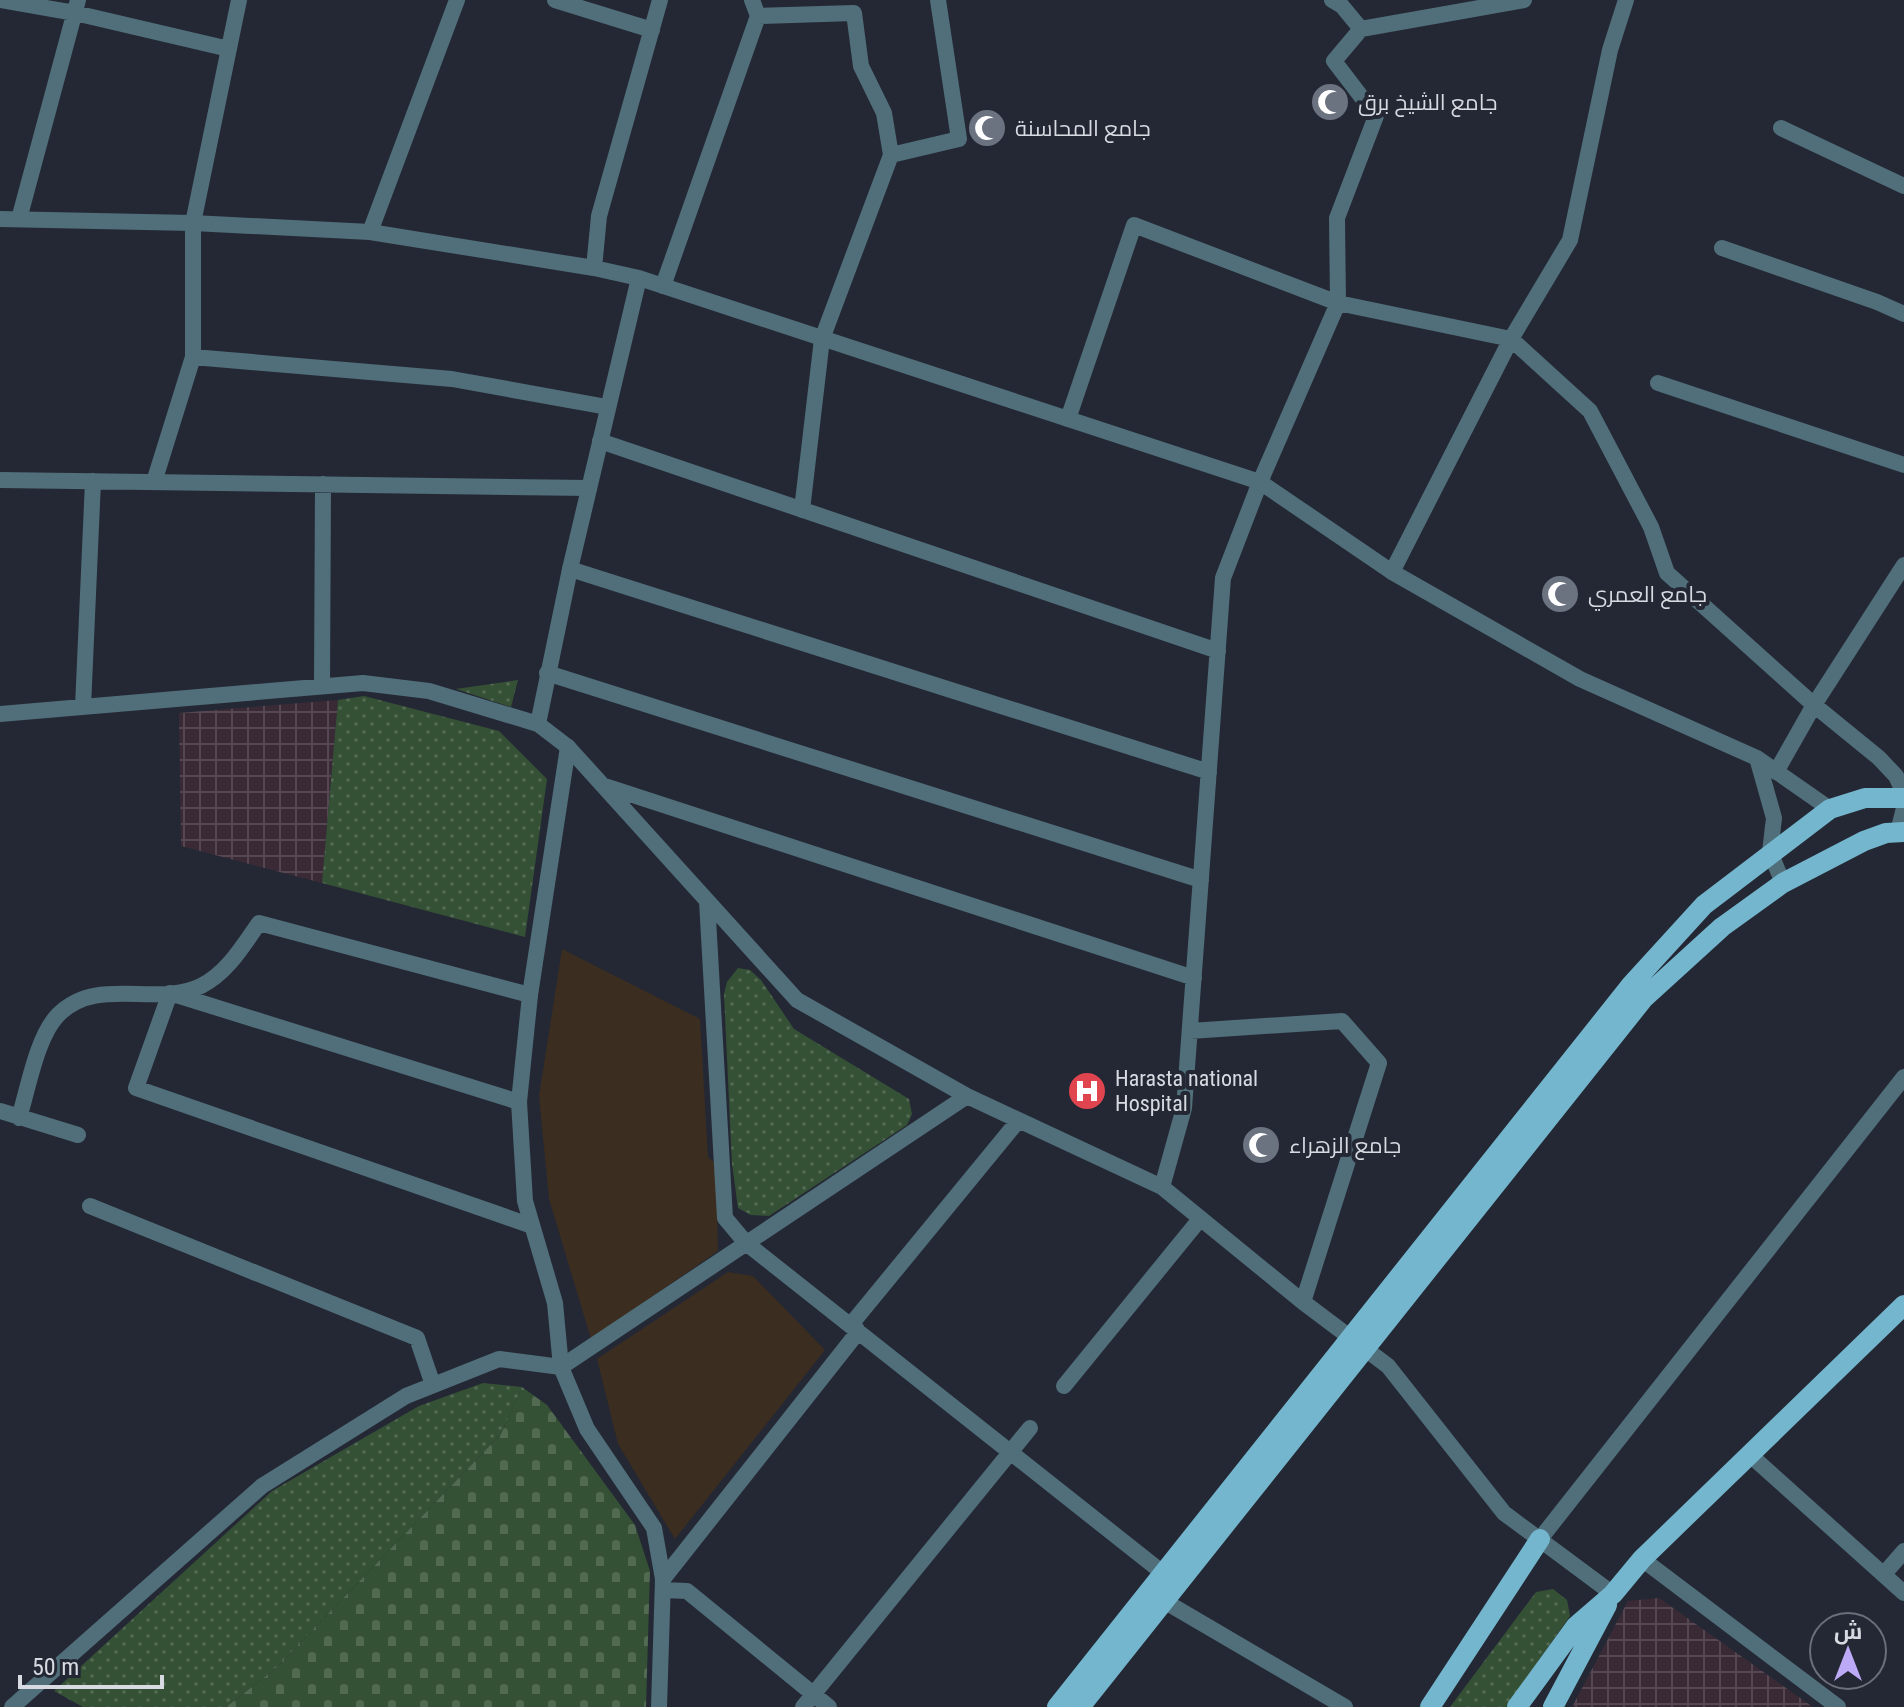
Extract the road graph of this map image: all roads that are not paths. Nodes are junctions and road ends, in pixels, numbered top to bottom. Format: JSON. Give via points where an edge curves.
{"nodes":[{"id":1,"x":0,"y":0,"type":"edge"},
{"id":2,"x":239,"y":0,"type":"edge"},
{"id":3,"x":457,"y":0,"type":"edge"},
{"id":4,"x":555,"y":0,"type":"edge"},
{"id":5,"x":660,"y":0,"type":"edge"},
{"id":6,"x":938,"y":0,"type":"edge"},
{"id":7,"x":1524,"y":0,"type":"edge"},
{"id":8,"x":1626,"y":0,"type":"edge"},
{"id":9,"x":1340,"y":2,"type":"edge"},
{"id":10,"x":77,"y":7,"type":"edge"},
{"id":11,"x":755,"y":8,"type":"edge"},
{"id":12,"x":1361,"y":29,"type":"junction"},
{"id":13,"x":652,"y":30,"type":"junction"},
{"id":14,"x":229,"y":49,"type":"junction"},
{"id":15,"x":1781,"y":128,"type":"dead end"},
{"id":16,"x":891,"y":155,"type":"junction"},
{"id":17,"x":1904,"y":186,"type":"edge"},
{"id":18,"x":0,"y":219,"type":"edge"},
{"id":19,"x":19,"y":219,"type":"junction"},
{"id":20,"x":193,"y":223,"type":"junction"},
{"id":21,"x":370,"y":232,"type":"junction"},
{"id":22,"x":1722,"y":248,"type":"dead end"},
{"id":23,"x":594,"y":268,"type":"junction"},
{"id":24,"x":639,"y":278,"type":"junction"},
{"id":25,"x":663,"y":286,"type":"junction"},
{"id":26,"x":1338,"y":303,"type":"junction"},
{"id":27,"x":1904,"y":314,"type":"edge"},
{"id":28,"x":822,"y":339,"type":"junction"},
{"id":29,"x":1511,"y":339,"type":"junction"},
{"id":30,"x":193,"y":357,"type":"junction"},
{"id":31,"x":1658,"y":383,"type":"dead end"},
{"id":32,"x":607,"y":407,"type":"junction"},
{"id":33,"x":1068,"y":419,"type":"junction"},
{"id":34,"x":600,"y":441,"type":"junction"},
{"id":35,"x":1904,"y":465,"type":"edge"},
{"id":36,"x":0,"y":480,"type":"edge"},
{"id":37,"x":93,"y":481,"type":"junction"},
{"id":38,"x":154,"y":482,"type":"junction"},
{"id":39,"x":1260,"y":482,"type":"junction"},
{"id":40,"x":323,"y":484,"type":"junction"},
{"id":41,"x":589,"y":488,"type":"junction"},
{"id":42,"x":802,"y":510,"type":"junction"},
{"id":43,"x":1904,"y":565,"type":"edge"},
{"id":44,"x":570,"y":569,"type":"junction"},
{"id":45,"x":1392,"y":572,"type":"junction"},
{"id":46,"x":1218,"y":651,"type":"junction"},
{"id":47,"x":547,"y":673,"type":"junction"},
{"id":48,"x":322,"y":686,"type":"junction"},
{"id":49,"x":1814,"y":705,"type":"junction"},
{"id":50,"x":83,"y":707,"type":"junction"},
{"id":51,"x":0,"y":714,"type":"edge"},
{"id":52,"x":538,"y":724,"type":"junction"},
{"id":53,"x":568,"y":747,"type":"junction"},
{"id":54,"x":1757,"y":758,"type":"junction"},
{"id":55,"x":1209,"y":772,"type":"junction"},
{"id":56,"x":1776,"y":772,"type":"junction"},
{"id":57,"x":602,"y":784,"type":"junction"},
{"id":58,"x":1904,"y":796,"type":"edge"},
{"id":59,"x":1904,"y":808,"type":"edge"},
{"id":60,"x":1830,"y":809,"type":"junction"},
{"id":61,"x":1901,"y":832,"type":"edge"},
{"id":62,"x":1770,"y":852,"type":"junction"},
{"id":63,"x":1201,"y":880,"type":"junction"},
{"id":64,"x":1783,"y":883,"type":"junction"},
{"id":65,"x":707,"y":901,"type":"junction"},
{"id":66,"x":1194,"y":978,"type":"junction"},
{"id":67,"x":170,"y":993,"type":"junction"},
{"id":68,"x":530,"y":995,"type":"junction"},
{"id":69,"x":1190,"y":1031,"type":"junction"},
{"id":70,"x":1904,"y":1077,"type":"edge"},
{"id":71,"x":967,"y":1096,"type":"junction"},
{"id":72,"x":519,"y":1102,"type":"junction"},
{"id":73,"x":0,"y":1111,"type":"edge"},
{"id":74,"x":19,"y":1118,"type":"junction"},
{"id":75,"x":1018,"y":1121,"type":"junction"},
{"id":76,"x":78,"y":1135,"type":"dead end"},
{"id":77,"x":1162,"y":1187,"type":"junction"},
{"id":78,"x":90,"y":1206,"type":"dead end"},
{"id":79,"x":1200,"y":1219,"type":"junction"},
{"id":80,"x":532,"y":1226,"type":"junction"},
{"id":81,"x":746,"y":1243,"type":"junction"},
{"id":82,"x":1303,"y":1302,"type":"junction"},
{"id":83,"x":1904,"y":1305,"type":"edge"},
{"id":84,"x":858,"y":1332,"type":"junction"},
{"id":85,"x":1357,"y":1343,"type":"junction"},
{"id":86,"x":561,"y":1367,"type":"junction"},
{"id":87,"x":433,"y":1385,"type":"junction"},
{"id":88,"x":1064,"y":1386,"type":"dead end"},
{"id":89,"x":1030,"y":1428,"type":"dead end"},
{"id":90,"x":1011,"y":1452,"type":"junction"},
{"id":91,"x":1749,"y":1454,"type":"junction"},
{"id":92,"x":1540,"y":1539,"type":"junction"},
{"id":93,"x":1904,"y":1551,"type":"edge"},
{"id":94,"x":1642,"y":1559,"type":"junction"},
{"id":95,"x":1163,"y":1573,"type":"junction"},
{"id":96,"x":1884,"y":1574,"type":"junction"},
{"id":97,"x":663,"y":1584,"type":"junction"},
{"id":98,"x":1904,"y":1593,"type":"edge"},
{"id":99,"x":1613,"y":1594,"type":"junction"},
{"id":100,"x":1164,"y":1601,"type":"junction"},
{"id":101,"x":809,"y":1701,"type":"edge"},
{"id":102,"x":12,"y":1707,"type":"edge"},
{"id":103,"x":659,"y":1707,"type":"edge"},
{"id":104,"x":829,"y":1707,"type":"edge"},
{"id":105,"x":1057,"y":1707,"type":"edge"},
{"id":106,"x":1080,"y":1707,"type":"edge"},
{"id":107,"x":1345,"y":1707,"type":"edge"},
{"id":108,"x":1430,"y":1707,"type":"edge"},
{"id":109,"x":1517,"y":1707,"type":"edge"},
{"id":110,"x":1553,"y":1707,"type":"edge"},
{"id":111,"x":1838,"y":1707,"type":"edge"}],
"edges":[{"from":1,"to":10,"type":"street"},
{"from":2,"to":14,"type":"street"},
{"from":3,"to":21,"type":"street"},
{"from":4,"to":13,"type":"street"},
{"from":5,"to":13,"type":"street"},
{"from":6,"to":16,"type":"street","via":[[959,139]]},
{"from":7,"to":12,"type":"street"},
{"from":8,"to":29,"type":"street","via":[[1610,50],[1570,240]]},
{"from":9,"to":12,"type":"street"},
{"from":10,"to":14,"type":"street"},
{"from":10,"to":19,"type":"street"},
{"from":11,"to":16,"type":"street","via":[[854,13],[861,66],[884,113]]},
{"from":11,"to":25,"type":"street"},
{"from":12,"to":26,"type":"street","via":[[1334,61],[1376,116],[1337,218]]},
{"from":13,"to":23,"type":"street","via":[[599,216]]},
{"from":14,"to":20,"type":"street"},
{"from":15,"to":17,"type":"street"},
{"from":16,"to":28,"type":"street"},
{"from":18,"to":19,"type":"street"},
{"from":19,"to":20,"type":"street"},
{"from":20,"to":21,"type":"street"},
{"from":20,"to":30,"type":"street"},
{"from":21,"to":23,"type":"street"},
{"from":22,"to":27,"type":"street"},
{"from":23,"to":24,"type":"street"},
{"from":24,"to":25,"type":"street"},
{"from":24,"to":32,"type":"street"},
{"from":25,"to":28,"type":"street"},
{"from":26,"to":29,"type":"street"},
{"from":26,"to":33,"type":"street","via":[[1134,225]]},
{"from":26,"to":39,"type":"street"},
{"from":28,"to":33,"type":"street"},
{"from":28,"to":42,"type":"street"},
{"from":29,"to":45,"type":"street"},
{"from":29,"to":49,"type":"street","via":[[1590,411],[1651,527],[1667,573]]},
{"from":30,"to":32,"type":"street","via":[[452,379]]},
{"from":30,"to":38,"type":"street"},
{"from":31,"to":35,"type":"street"},
{"from":32,"to":34,"type":"street"},
{"from":33,"to":39,"type":"street"},
{"from":34,"to":41,"type":"street"},
{"from":34,"to":42,"type":"street"},
{"from":36,"to":37,"type":"street"},
{"from":37,"to":38,"type":"street"},
{"from":37,"to":50,"type":"street"},
{"from":38,"to":40,"type":"street"},
{"from":39,"to":45,"type":"street"},
{"from":39,"to":46,"type":"street","via":[[1223,578]]},
{"from":40,"to":41,"type":"street"},
{"from":40,"to":48,"type":"street"},
{"from":41,"to":44,"type":"street"},
{"from":42,"to":46,"type":"street"},
{"from":43,"to":49,"type":"street"},
{"from":44,"to":47,"type":"street"},
{"from":44,"to":55,"type":"street"},
{"from":45,"to":54,"type":"street","via":[[1580,679]]},
{"from":46,"to":55,"type":"street"},
{"from":47,"to":52,"type":"street"},
{"from":47,"to":63,"type":"street"},
{"from":48,"to":50,"type":"street"},
{"from":48,"to":52,"type":"street","via":[[363,683],[429,691]]},
{"from":49,"to":56,"type":"street"},
{"from":49,"to":58,"type":"street","via":[[1888,767]]},
{"from":50,"to":51,"type":"street"},
{"from":52,"to":53,"type":"street"},
{"from":53,"to":57,"type":"street"},
{"from":53,"to":68,"type":"street"},
{"from":54,"to":56,"type":"street"},
{"from":54,"to":62,"type":"street","via":[[1774,818]]},
{"from":55,"to":63,"type":"street"},
{"from":56,"to":60,"type":"street"},
{"from":57,"to":65,"type":"street"},
{"from":57,"to":66,"type":"street"},
{"from":58,"to":60,"type":"main road","via":[[1865,798]]},
{"from":59,"to":61,"type":"street"},
{"from":60,"to":62,"type":"main road"},
{"from":61,"to":64,"type":"main road","via":[[1864,841]]},
{"from":62,"to":64,"type":"street"},
{"from":62,"to":85,"type":"main road","via":[[1704,905],[1631,985]]},
{"from":63,"to":66,"type":"street"},
{"from":64,"to":85,"type":"main road","via":[[1722,927],[1644,998]]},
{"from":65,"to":71,"type":"street","via":[[797,1000]]},
{"from":65,"to":81,"type":"street","via":[[725,1218]]},
{"from":66,"to":69,"type":"street"},
{"from":67,"to":68,"type":"street","via":[[201,986],[235,959],[259,923]]},
{"from":67,"to":72,"type":"street"},
{"from":67,"to":74,"type":"street","via":[[114,993],[79,1000],[57,1015],[42,1041]]},
{"from":67,"to":80,"type":"street","via":[[136,1088]]},
{"from":68,"to":72,"type":"street"},
{"from":69,"to":77,"type":"street","via":[[1184,1108]]},
{"from":69,"to":82,"type":"street","via":[[1342,1021],[1379,1063]]},
{"from":70,"to":92,"type":"street"},
{"from":71,"to":75,"type":"street"},
{"from":71,"to":81,"type":"street"},
{"from":72,"to":80,"type":"street","via":[[525,1201]]},
{"from":73,"to":74,"type":"street"},
{"from":74,"to":76,"type":"street"},
{"from":75,"to":77,"type":"street"},
{"from":75,"to":84,"type":"street","via":[[853,1322]]},
{"from":77,"to":79,"type":"street"},
{"from":78,"to":87,"type":"street","via":[[417,1338]]},
{"from":79,"to":82,"type":"street"},
{"from":79,"to":88,"type":"street"},
{"from":80,"to":86,"type":"street","via":[[555,1303]]},
{"from":81,"to":84,"type":"street"},
{"from":81,"to":86,"type":"street"},
{"from":82,"to":85,"type":"street"},
{"from":83,"to":91,"type":"main road"},
{"from":84,"to":90,"type":"street"},
{"from":84,"to":97,"type":"street"},
{"from":85,"to":92,"type":"street","via":[[1388,1366],[1504,1513]]},
{"from":85,"to":95,"type":"main road"},
{"from":85,"to":100,"type":"main road"},
{"from":86,"to":87,"type":"street","via":[[499,1359]]},
{"from":86,"to":97,"type":"street","via":[[587,1429],[654,1528]]},
{"from":87,"to":102,"type":"street","via":[[406,1396],[262,1486]]},
{"from":89,"to":90,"type":"street"},
{"from":90,"to":95,"type":"street"},
{"from":90,"to":101,"type":"street"},
{"from":91,"to":94,"type":"main road"},
{"from":91,"to":96,"type":"street"},
{"from":92,"to":99,"type":"street"},
{"from":92,"to":108,"type":"main road"},
{"from":93,"to":96,"type":"street"},
{"from":94,"to":99,"type":"main road"},
{"from":94,"to":111,"type":"street"},
{"from":95,"to":105,"type":"main road"},
{"from":96,"to":98,"type":"street"},
{"from":97,"to":101,"type":"street","via":[[687,1591]]},
{"from":97,"to":103,"type":"street"},
{"from":99,"to":109,"type":"main road","via":[[1576,1626]]},
{"from":99,"to":110,"type":"main road"},
{"from":100,"to":106,"type":"main road"},
{"from":100,"to":107,"type":"street"},
{"from":101,"to":104,"type":"street"}]}
